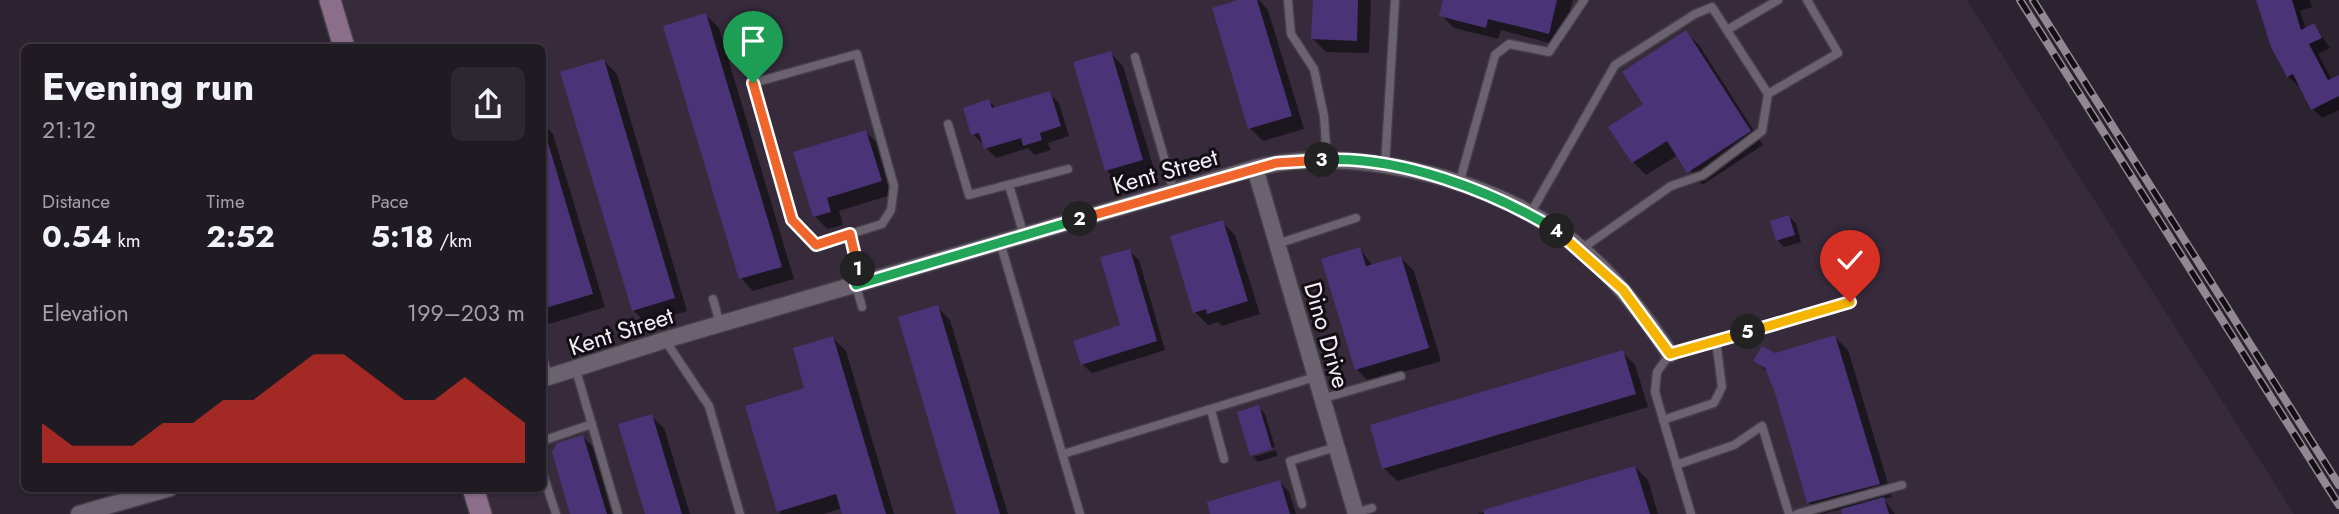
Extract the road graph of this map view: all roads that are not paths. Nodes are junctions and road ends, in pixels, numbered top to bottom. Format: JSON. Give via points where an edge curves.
{"nodes":[{"id":1,"x":330,"y":0,"type":"edge"},
{"id":2,"x":1288,"y":0,"type":"edge"},
{"id":3,"x":1395,"y":0,"type":"edge"},
{"id":4,"x":1584,"y":0,"type":"edge"},
{"id":5,"x":1779,"y":0,"type":"edge"},
{"id":6,"x":1807,"y":0,"type":"edge"},
{"id":7,"x":1727,"y":30,"type":"junction"},
{"id":8,"x":343,"y":44,"type":"edge"},
{"id":9,"x":1135,"y":57,"type":"dead end"},
{"id":10,"x":1768,"y":94,"type":"junction"},
{"id":11,"x":948,"y":124,"type":"dead end"},
{"id":12,"x":1327,"y":160,"type":"junction"},
{"id":13,"x":1385,"y":166,"type":"junction"},
{"id":14,"x":1255,"y":168,"type":"junction"},
{"id":15,"x":1068,"y":169,"type":"dead end"},
{"id":16,"x":1459,"y":184,"type":"junction"},
{"id":17,"x":1009,"y":185,"type":"junction"},
{"id":18,"x":1174,"y":192,"type":"junction"},
{"id":19,"x":1530,"y":214,"type":"junction"},
{"id":20,"x":1356,"y":218,"type":"dead end"},
{"id":21,"x":850,"y":234,"type":"junction"},
{"id":22,"x":1024,"y":236,"type":"junction"},
{"id":23,"x":1000,"y":242,"type":"junction"},
{"id":24,"x":1277,"y":244,"type":"junction"},
{"id":25,"x":1580,"y":250,"type":"junction"},
{"id":26,"x":856,"y":285,"type":"junction"},
{"id":27,"x":713,"y":299,"type":"dead end"},
{"id":28,"x":1850,"y":302,"type":"dead end"},
{"id":29,"x":862,"y":307,"type":"dead end"},
{"id":30,"x":720,"y":324,"type":"junction"},
{"id":31,"x":665,"y":340,"type":"junction"},
{"id":32,"x":1716,"y":341,"type":"junction"},
{"id":33,"x":1670,"y":354,"type":"junction"},
{"id":34,"x":576,"y":370,"type":"junction"},
{"id":35,"x":1401,"y":376,"type":"dead end"},
{"id":36,"x":1315,"y":377,"type":"junction"},
{"id":37,"x":546,"y":378,"type":"edge"},
{"id":38,"x":1321,"y":399,"type":"junction"},
{"id":39,"x":1210,"y":410,"type":"junction"},
{"id":40,"x":1663,"y":420,"type":"junction"},
{"id":41,"x":592,"y":424,"type":"junction"},
{"id":42,"x":546,"y":440,"type":"edge"},
{"id":43,"x":1336,"y":447,"type":"junction"},
{"id":44,"x":1063,"y":454,"type":"junction"},
{"id":45,"x":1224,"y":459,"type":"dead end"},
{"id":46,"x":1676,"y":465,"type":"junction"},
{"id":47,"x":546,"y":484,"type":"edge"},
{"id":48,"x":1902,"y":485,"type":"dead end"},
{"id":49,"x":156,"y":492,"type":"edge"},
{"id":50,"x":474,"y":492,"type":"edge"},
{"id":51,"x":1302,"y":504,"type":"dead end"},
{"id":52,"x":1372,"y":508,"type":"dead end"},
{"id":53,"x":1356,"y":513,"type":"edge"},
{"id":54,"x":79,"y":514,"type":"edge"},
{"id":55,"x":481,"y":514,"type":"edge"},
{"id":56,"x":555,"y":514,"type":"edge"},
{"id":57,"x":618,"y":514,"type":"edge"},
{"id":58,"x":740,"y":514,"type":"edge"},
{"id":59,"x":1080,"y":514,"type":"edge"},
{"id":60,"x":1691,"y":514,"type":"edge"},
{"id":61,"x":1789,"y":514,"type":"edge"},
{"id":62,"x":1797,"y":514,"type":"edge"}],
"edges":[{"from":1,"to":8,"type":"main road"},
{"from":2,"to":12,"type":"lane","via":[[1291,34],[1314,69]]},
{"from":3,"to":13,"type":"lane"},
{"from":4,"to":16,"type":"lane","via":[[1549,52],[1509,44],[1495,55]]},
{"from":5,"to":7,"type":"lane"},
{"from":6,"to":10,"type":"lane","via":[[1838,53]]},
{"from":7,"to":10,"type":"lane"},
{"from":7,"to":19,"type":"lane","via":[[1712,7],[1615,65]]},
{"from":9,"to":18,"type":"lane"},
{"from":10,"to":25,"type":"lane","via":[[1762,131],[1703,174],[1671,186]]},
{"from":11,"to":17,"type":"lane","via":[[970,195]]},
{"from":12,"to":13,"type":"street","name":"Kent Street"},
{"from":12,"to":14,"type":"street","name":"Kent Street"},
{"from":13,"to":16,"type":"street","name":"Kent Street"},
{"from":14,"to":18,"type":"street","name":"Kent Street"},
{"from":14,"to":24,"type":"street","name":"Dino Drive"},
{"from":15,"to":17,"type":"lane"},
{"from":16,"to":19,"type":"street","name":"Kent Street"},
{"from":17,"to":22,"type":"lane"},
{"from":18,"to":22,"type":"street","name":"Kent Street"},
{"from":19,"to":25,"type":"street","name":"Kent Street"},
{"from":20,"to":24,"type":"lane"},
{"from":21,"to":21,"type":"lane","via":[[816,245],[792,220],[753,83],[857,54],[894,186],[891,210],[882,224]]},
{"from":21,"to":26,"type":"lane","via":[[859,263]]},
{"from":22,"to":23,"type":"street","name":"Kent Street"},
{"from":23,"to":26,"type":"street","name":"Kent Street"},
{"from":23,"to":44,"type":"lane"},
{"from":24,"to":36,"type":"street","name":"Dino Drive"},
{"from":25,"to":33,"type":"street","name":"Kent Street","via":[[1623,290]]},
{"from":26,"to":29,"type":"lane"},
{"from":26,"to":30,"type":"street","name":"Kent Street"},
{"from":27,"to":30,"type":"lane"},
{"from":28,"to":32,"type":"lane"},
{"from":30,"to":31,"type":"street","name":"Kent Street"},
{"from":31,"to":34,"type":"street","name":"Kent Street"},
{"from":31,"to":58,"type":"lane","via":[[709,406]]},
{"from":32,"to":33,"type":"lane"},
{"from":32,"to":40,"type":"lane","via":[[1722,387],[1714,403]]},
{"from":33,"to":40,"type":"lane","via":[[1657,373],[1655,392]]},
{"from":34,"to":37,"type":"street","name":"Kent Street"},
{"from":34,"to":41,"type":"lane"},
{"from":35,"to":38,"type":"lane"},
{"from":36,"to":38,"type":"street","name":"Dino Drive"},
{"from":36,"to":39,"type":"lane"},
{"from":38,"to":43,"type":"street","name":"Dino Drive"},
{"from":39,"to":44,"type":"lane"},
{"from":39,"to":45,"type":"lane"},
{"from":40,"to":46,"type":"lane"},
{"from":41,"to":42,"type":"lane"},
{"from":41,"to":57,"type":"lane"},
{"from":43,"to":51,"type":"lane","via":[[1290,461]]},
{"from":43,"to":53,"type":"street","name":"Dino Drive"},
{"from":44,"to":59,"type":"lane"},
{"from":46,"to":60,"type":"lane"},
{"from":46,"to":61,"type":"lane","via":[[1734,445],[1762,426]]},
{"from":47,"to":56,"type":"lane"},
{"from":48,"to":62,"type":"lane"},
{"from":49,"to":54,"type":"street"},
{"from":50,"to":55,"type":"main road"},
{"from":52,"to":53,"type":"lane"}]}
